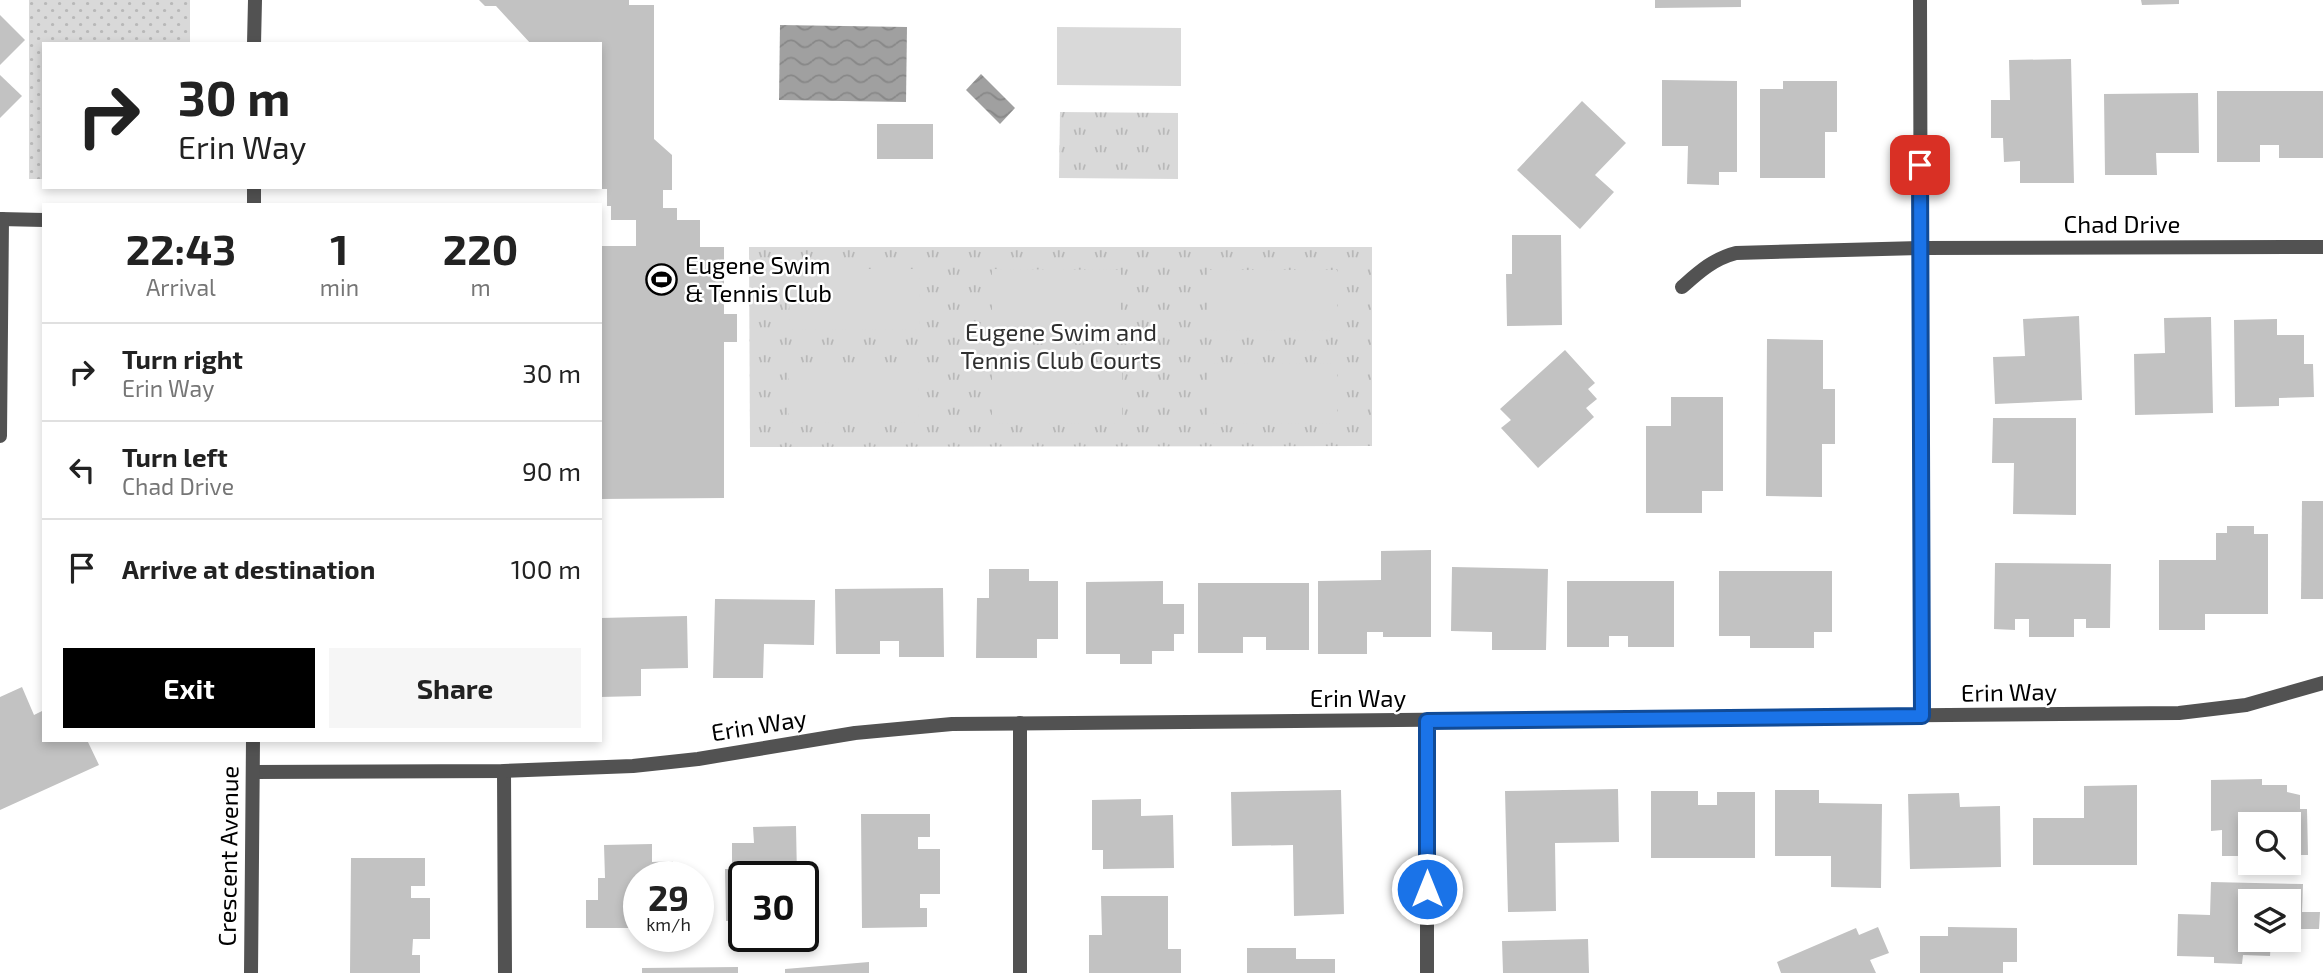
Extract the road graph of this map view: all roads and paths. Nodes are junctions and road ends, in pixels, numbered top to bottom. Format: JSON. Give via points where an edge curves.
{"nodes":[{"id":1,"x":254,"y":0,"type":"edge"},
{"id":2,"x":1920,"y":0,"type":"edge"},
{"id":3,"x":254,"y":42,"type":"edge"},
{"id":4,"x":1,"y":219,"type":"edge"},
{"id":5,"x":42,"y":220,"type":"edge"},
{"id":6,"x":2323,"y":247,"type":"edge"},
{"id":7,"x":1920,"y":248,"type":"junction"},
{"id":8,"x":1682,"y":287,"type":"dead end"},
{"id":9,"x":0,"y":436,"type":"edge"},
{"id":10,"x":2323,"y":683,"type":"edge"},
{"id":11,"x":1922,"y":716,"type":"junction"},
{"id":12,"x":1427,"y":721,"type":"junction"},
{"id":13,"x":1020,"y":723,"type":"junction"},
{"id":14,"x":253,"y":742,"type":"edge"},
{"id":15,"x":504,"y":771,"type":"junction"},
{"id":16,"x":253,"y":772,"type":"junction"},
{"id":17,"x":251,"y":973,"type":"edge"},
{"id":18,"x":505,"y":973,"type":"edge"},
{"id":19,"x":1020,"y":973,"type":"edge"},
{"id":20,"x":1427,"y":973,"type":"edge"}],
"edges":[{"from":1,"to":3,"type":"street"},
{"from":2,"to":7,"type":"street"},
{"from":4,"to":5,"type":"street"},
{"from":4,"to":9,"type":"street"},
{"from":6,"to":7,"type":"street","name":"Chad Drive"},
{"from":7,"to":8,"type":"street","name":"Chad Drive","via":[[1736,253],[1710,263]]},
{"from":7,"to":11,"type":"street"},
{"from":10,"to":11,"type":"street","name":"Erin Way","via":[[2246,705],[2179,713]]},
{"from":11,"to":12,"type":"street","name":"Erin Way"},
{"from":12,"to":13,"type":"street","name":"Erin Way"},
{"from":12,"to":20,"type":"street"},
{"from":13,"to":15,"type":"street","name":"Erin Way","via":[[855,733],[669,763]]},
{"from":13,"to":19,"type":"street"},
{"from":14,"to":16,"type":"street","name":"Crescent Avenue"},
{"from":15,"to":16,"type":"street","name":"Erin Way"},
{"from":15,"to":18,"type":"street"},
{"from":16,"to":17,"type":"street","name":"Crescent Avenue"}]}
